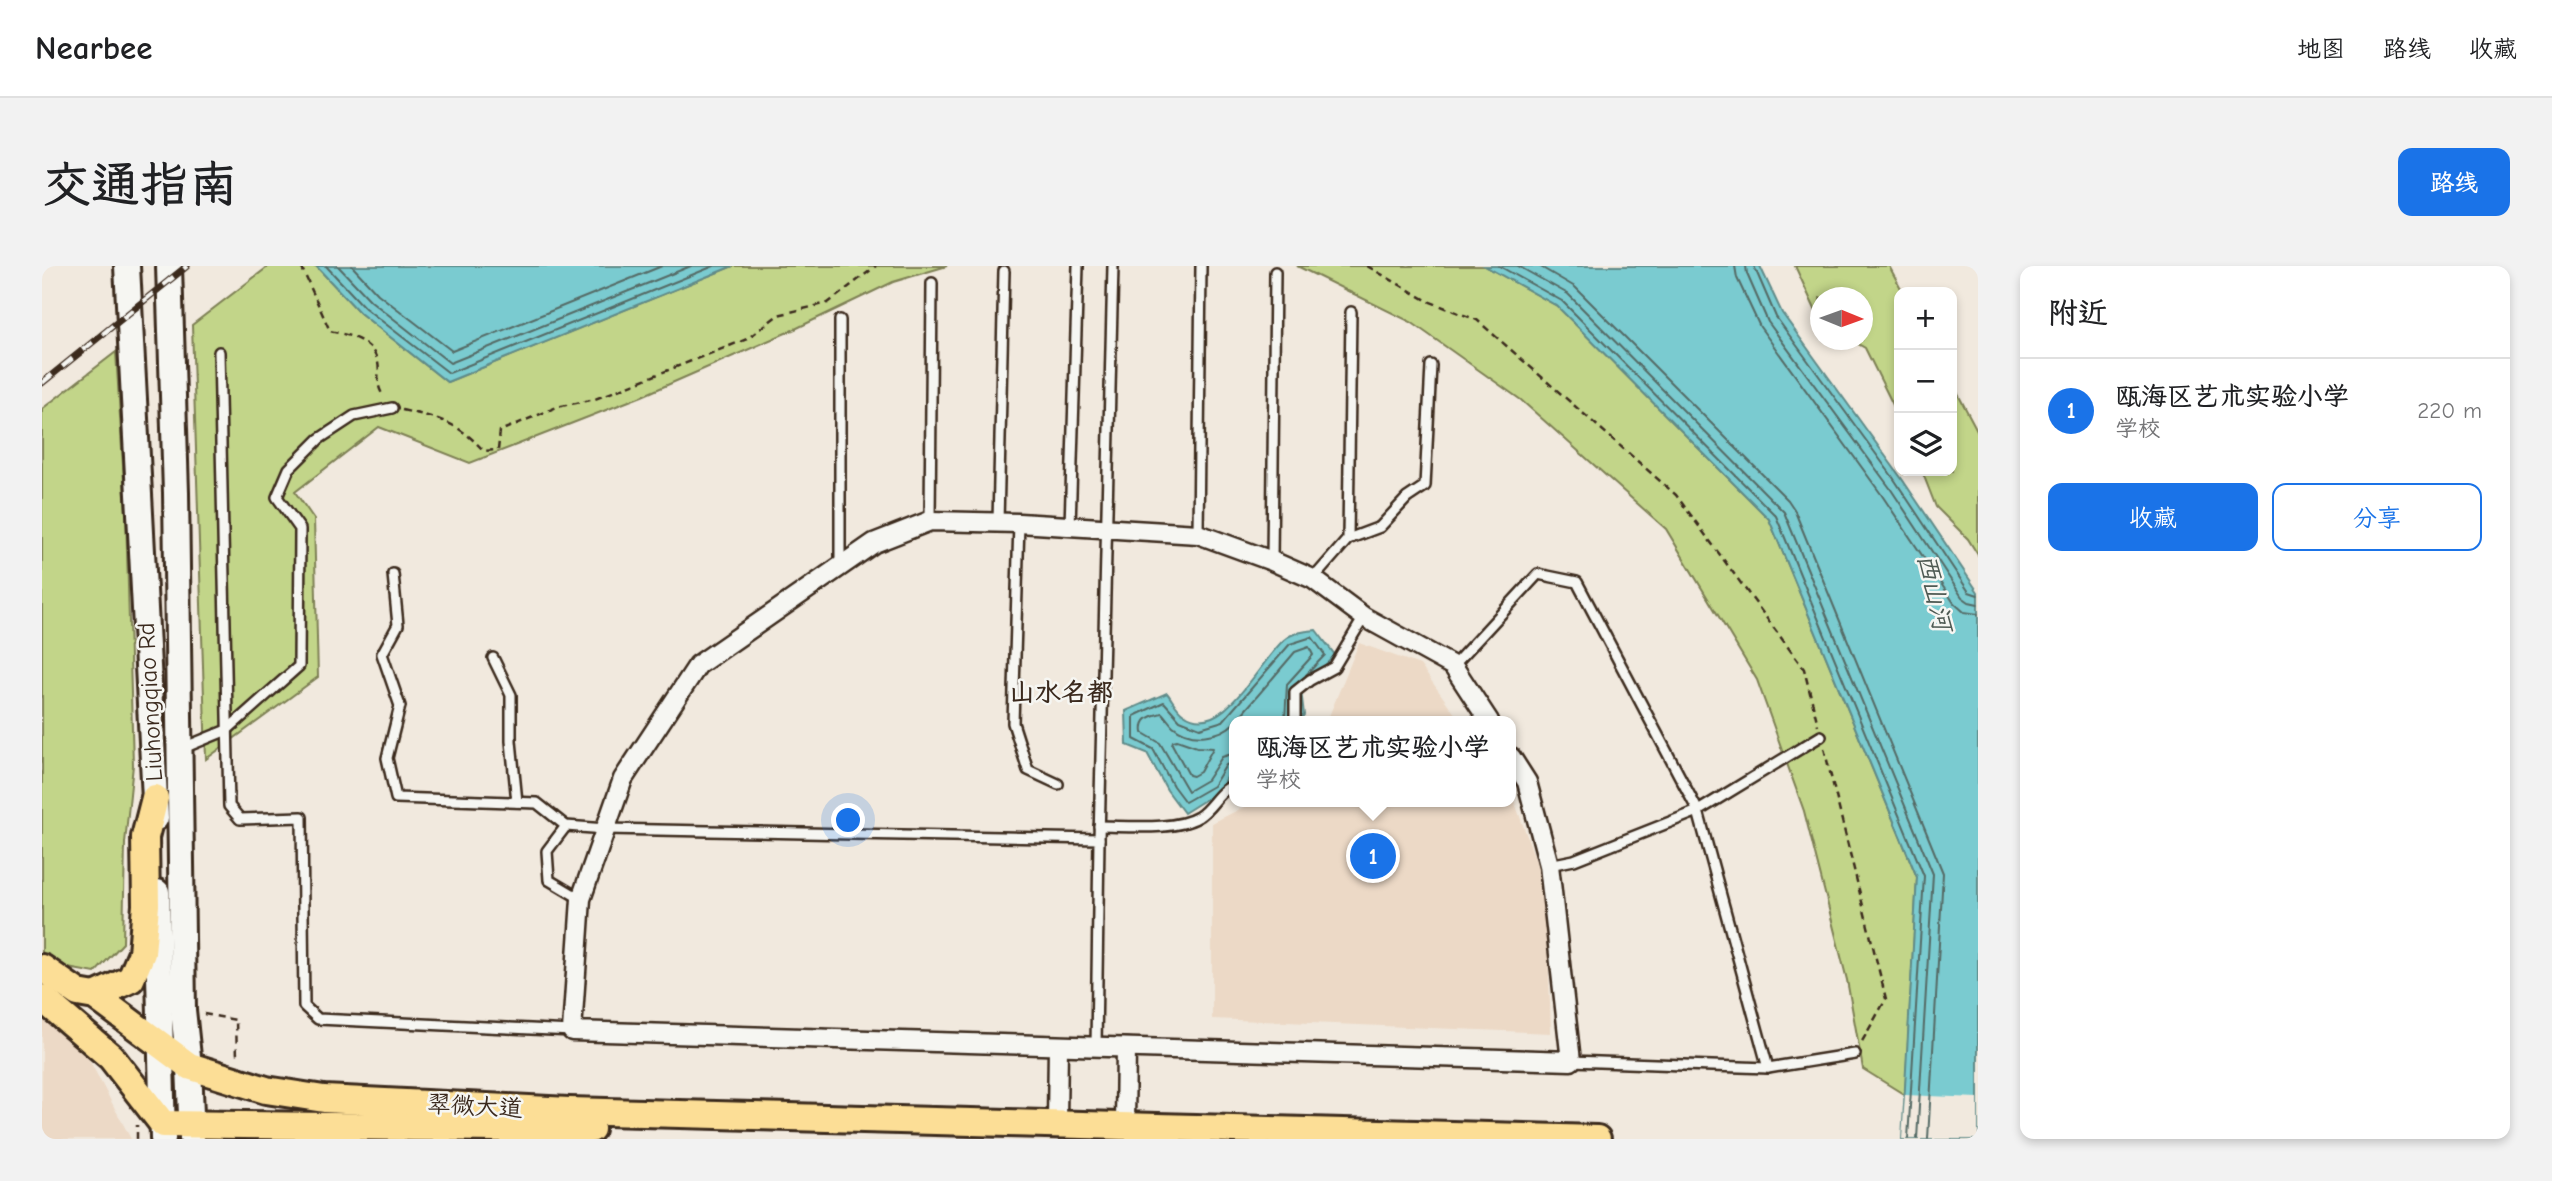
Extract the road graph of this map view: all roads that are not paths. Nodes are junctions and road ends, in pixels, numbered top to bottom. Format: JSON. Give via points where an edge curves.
{"nodes":[{"id":1,"x":127,"y":266,"type":"edge"},
{"id":2,"x":169,"y":266,"type":"edge"},
{"id":3,"x":1078,"y":266,"type":"edge"},
{"id":4,"x":1113,"y":266,"type":"edge"},
{"id":5,"x":1201,"y":266,"type":"edge"},
{"id":6,"x":1004,"y":271,"type":"dead end"},
{"id":7,"x":1275,"y":272,"type":"dead end"},
{"id":8,"x":932,"y":283,"type":"dead end"},
{"id":9,"x":1351,"y":312,"type":"dead end"},
{"id":10,"x":841,"y":320,"type":"dead end"},
{"id":11,"x":219,"y":352,"type":"dead end"},
{"id":12,"x":1430,"y":365,"type":"dead end"},
{"id":13,"x":392,"y":408,"type":"road end"},
{"id":14,"x":930,"y":521,"type":"junction"},
{"id":15,"x":998,"y":523,"type":"junction"},
{"id":16,"x":1019,"y":523,"type":"junction"},
{"id":17,"x":1070,"y":526,"type":"junction"},
{"id":18,"x":1107,"y":528,"type":"junction"},
{"id":19,"x":1198,"y":534,"type":"junction"},
{"id":20,"x":1348,"y":539,"type":"junction"},
{"id":21,"x":1272,"y":561,"type":"junction"},
{"id":22,"x":840,"y":566,"type":"junction"},
{"id":23,"x":394,"y":574,"type":"dead end"},
{"id":24,"x":1313,"y":579,"type":"junction"},
{"id":25,"x":1364,"y":617,"type":"junction"},
{"id":26,"x":493,"y":658,"type":"dead end"},
{"id":27,"x":1454,"y":666,"type":"junction"},
{"id":28,"x":1295,"y":716,"type":"edge"},
{"id":29,"x":1486,"y":716,"type":"edge"},
{"id":30,"x":227,"y":730,"type":"junction"},
{"id":31,"x":1821,"y":736,"type":"road end"},
{"id":32,"x":181,"y":749,"type":"junction"},
{"id":33,"x":1516,"y":765,"type":"edge"},
{"id":34,"x":1058,"y":785,"type":"dead end"},
{"id":35,"x":1229,"y":787,"type":"edge"},
{"id":36,"x":155,"y":797,"type":"junction"},
{"id":37,"x":517,"y":802,"type":"junction"},
{"id":38,"x":1698,"y":811,"type":"junction"},
{"id":39,"x":566,"y":825,"type":"junction"},
{"id":40,"x":1100,"y":826,"type":"junction"},
{"id":41,"x":606,"y":829,"type":"junction"},
{"id":42,"x":1099,"y":839,"type":"junction"},
{"id":43,"x":1549,"y":865,"type":"junction"},
{"id":44,"x":581,"y":899,"type":"junction"},
{"id":45,"x":50,"y":989,"type":"edge"},
{"id":46,"x":94,"y":996,"type":"junction"},
{"id":47,"x":572,"y":1031,"type":"junction"},
{"id":48,"x":159,"y":1046,"type":"junction"},
{"id":49,"x":1058,"y":1046,"type":"junction"},
{"id":50,"x":1096,"y":1047,"type":"junction"},
{"id":51,"x":1126,"y":1048,"type":"junction"},
{"id":52,"x":1855,"y":1054,"type":"road end"},
{"id":53,"x":1571,"y":1061,"type":"junction"},
{"id":54,"x":189,"y":1066,"type":"junction"},
{"id":55,"x":1768,"y":1068,"type":"junction"},
{"id":56,"x":1125,"y":1124,"type":"junction"},
{"id":57,"x":359,"y":1125,"type":"junction"},
{"id":58,"x":192,"y":1131,"type":"edge"},
{"id":59,"x":1060,"y":1131,"type":"edge"},
{"id":60,"x":163,"y":1132,"type":"edge"},
{"id":61,"x":561,"y":1134,"type":"edge"},
{"id":62,"x":337,"y":1139,"type":"edge"},
{"id":63,"x":1597,"y":1139,"type":"edge"}],
"edges":[{"from":1,"to":36,"type":"main road","name":"Liuhongqiao Rd"},
{"from":2,"to":32,"type":"main road","name":"Liuhongqiao Rd"},
{"from":3,"to":17,"type":"lane"},
{"from":4,"to":18,"type":"lane"},
{"from":5,"to":19,"type":"lane"},
{"from":6,"to":15,"type":"lane"},
{"from":7,"to":21,"type":"lane"},
{"from":8,"to":14,"type":"lane"},
{"from":9,"to":20,"type":"lane"},
{"from":10,"to":22,"type":"lane"},
{"from":11,"to":30,"type":"lane"},
{"from":12,"to":20,"type":"lane","via":[[1425,486],[1380,527]]},
{"from":13,"to":30,"type":"lane","via":[[354,416],[319,439],[289,470],[277,497],[300,529],[299,666]]},
{"from":14,"to":15,"type":"street"},
{"from":14,"to":22,"type":"street","via":[[874,542]]},
{"from":15,"to":16,"type":"street"},
{"from":16,"to":17,"type":"street"},
{"from":16,"to":34,"type":"lane","via":[[1013,723],[1028,770]]},
{"from":17,"to":18,"type":"street"},
{"from":18,"to":19,"type":"street"},
{"from":18,"to":40,"type":"lane"},
{"from":19,"to":21,"type":"street"},
{"from":20,"to":24,"type":"lane"},
{"from":21,"to":24,"type":"street"},
{"from":22,"to":41,"type":"street","via":[[698,665],[623,779]]},
{"from":23,"to":37,"type":"lane","via":[[398,625],[383,654],[400,706],[387,758],[396,799]]},
{"from":24,"to":25,"type":"street"},
{"from":25,"to":27,"type":"street"},
{"from":25,"to":28,"type":"lane","via":[[1334,667],[1295,692]]},
{"from":26,"to":37,"type":"lane","via":[[512,695]]},
{"from":27,"to":29,"type":"street"},
{"from":27,"to":38,"type":"lane","via":[[1538,574],[1577,582]]},
{"from":30,"to":32,"type":"lane"},
{"from":30,"to":47,"type":"lane","via":[[229,806],[240,819],[302,817],[304,1006],[318,1019]]},
{"from":31,"to":38,"type":"lane"},
{"from":32,"to":54,"type":"main road","name":"Liuhongqiao Rd","via":[[183,1010]]},
{"from":33,"to":43,"type":"street","via":[[1527,782]]},
{"from":35,"to":40,"type":"lane","via":[[1200,816],[1183,824]]},
{"from":36,"to":46,"type":"main road","via":[[145,837],[142,953],[131,979]]},
{"from":36,"to":48,"type":"main road","name":"Liuhongqiao Rd"},
{"from":37,"to":39,"type":"lane","via":[[537,803]]},
{"from":38,"to":43,"type":"lane","via":[[1574,860]]},
{"from":38,"to":55,"type":"lane"},
{"from":39,"to":41,"type":"lane"},
{"from":39,"to":44,"type":"lane","via":[[547,851],[549,880]]},
{"from":40,"to":42,"type":"lane"},
{"from":41,"to":42,"type":"lane"},
{"from":41,"to":44,"type":"street"},
{"from":42,"to":50,"type":"lane"},
{"from":43,"to":53,"type":"street"},
{"from":44,"to":47,"type":"street"},
{"from":45,"to":46,"type":"main road","name":"翠微大道"},
{"from":45,"to":60,"type":"main road","via":[[111,1057]]},
{"from":46,"to":48,"type":"main road","name":"翠微大道"},
{"from":47,"to":49,"type":"street"},
{"from":48,"to":54,"type":"main road","name":"翠微大道"},
{"from":48,"to":60,"type":"main road","name":"Liuhongqiao Rd"},
{"from":49,"to":50,"type":"street"},
{"from":49,"to":59,"type":"street"},
{"from":50,"to":51,"type":"street"},
{"from":51,"to":53,"type":"street"},
{"from":51,"to":56,"type":"street"},
{"from":52,"to":55,"type":"lane"},
{"from":53,"to":55,"type":"lane"},
{"from":54,"to":58,"type":"main road","name":"Liuhongqiao Rd"},
{"from":54,"to":59,"type":"main road","name":"翠微大道","via":[[266,1090],[338,1100]]},
{"from":56,"to":59,"type":"main road","name":"翠微大道"},
{"from":56,"to":63,"type":"main road","name":"翠微大道"},
{"from":57,"to":58,"type":"main road","name":"翠微大道"},
{"from":57,"to":61,"type":"main road","name":"翠微大道"},
{"from":57,"to":62,"type":"main road"},
{"from":58,"to":60,"type":"main road","name":"翠微大道"},
{"from":59,"to":61,"type":"main road","name":"翠微大道"}]}
